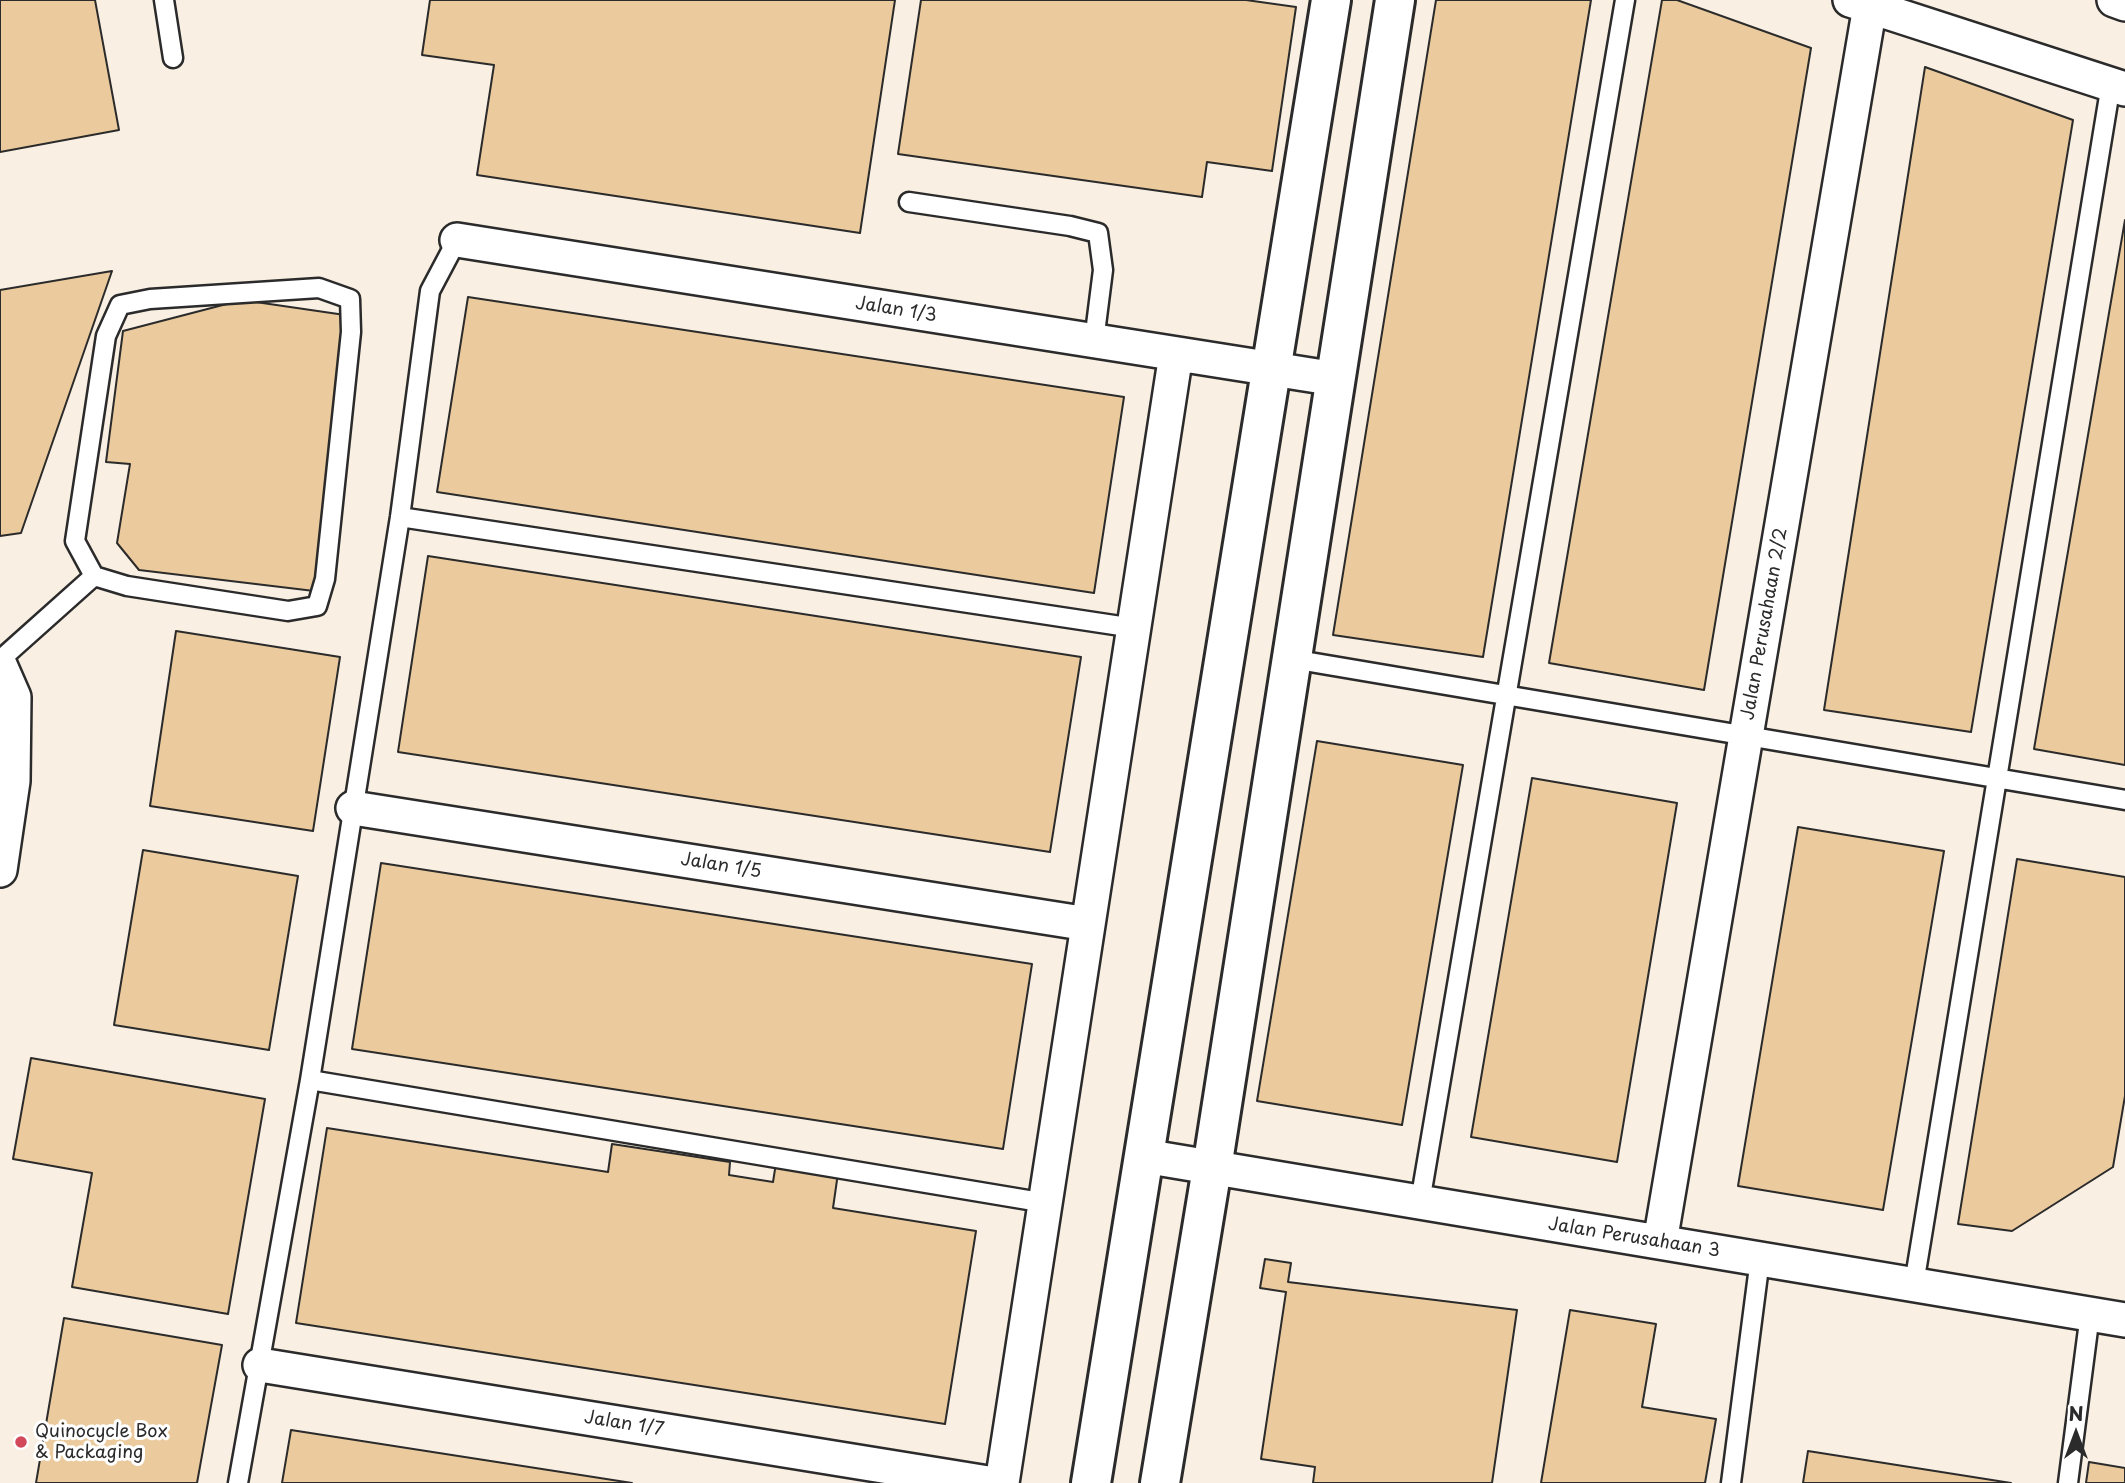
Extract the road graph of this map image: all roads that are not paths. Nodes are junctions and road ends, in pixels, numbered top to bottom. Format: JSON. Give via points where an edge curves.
{"nodes":[{"id":1,"x":164,"y":0,"type":"edge"},
{"id":2,"x":1331,"y":0,"type":"edge"},
{"id":3,"x":1395,"y":0,"type":"edge"},
{"id":4,"x":1625,"y":0,"type":"edge"},
{"id":5,"x":2114,"y":0,"type":"edge"},
{"id":6,"x":1860,"y":3,"type":"edge"},
{"id":7,"x":2125,"y":4,"type":"edge"},
{"id":8,"x":173,"y":58,"type":"dead end"},
{"id":9,"x":2118,"y":87,"type":"edge"},
{"id":10,"x":909,"y":202,"type":"dead end"},
{"id":11,"x":457,"y":240,"type":"joint"},
{"id":12,"x":1094,"y":341,"type":"junction"},
{"id":13,"x":1176,"y":354,"type":"junction"},
{"id":14,"x":1271,"y":369,"type":"junction"},
{"id":15,"x":1336,"y":379,"type":"junction"},
{"id":16,"x":400,"y":517,"type":"junction"},
{"id":17,"x":94,"y":576,"type":"junction"},
{"id":18,"x":1134,"y":628,"type":"junction"},
{"id":19,"x":1292,"y":659,"type":"junction"},
{"id":20,"x":0,"y":662,"type":"edge"},
{"id":21,"x":1507,"y":696,"type":"junction"},
{"id":22,"x":1746,"y":736,"type":"junction"},
{"id":23,"x":1996,"y":778,"type":"junction"},
{"id":24,"x":2125,"y":800,"type":"edge"},
{"id":25,"x":353,"y":808,"type":"junction"},
{"id":26,"x":0,"y":870,"type":"edge"},
{"id":27,"x":1088,"y":924,"type":"junction"},
{"id":28,"x":310,"y":1080,"type":"junction"},
{"id":29,"x":1144,"y":1156,"type":"junction"},
{"id":30,"x":1212,"y":1168,"type":"junction"},
{"id":31,"x":1420,"y":1202,"type":"junction"},
{"id":32,"x":1046,"y":1203,"type":"junction"},
{"id":33,"x":1660,"y":1242,"type":"junction"},
{"id":34,"x":1760,"y":1259,"type":"junction"},
{"id":35,"x":1914,"y":1284,"type":"junction"},
{"id":36,"x":2091,"y":1314,"type":"junction"},
{"id":37,"x":2125,"y":1320,"type":"edge"},
{"id":38,"x":260,"y":1365,"type":"junction"},
{"id":39,"x":238,"y":1483,"type":"edge"},
{"id":40,"x":988,"y":1483,"type":"edge"},
{"id":41,"x":1002,"y":1483,"type":"edge"},
{"id":42,"x":1091,"y":1483,"type":"edge"},
{"id":43,"x":1160,"y":1483,"type":"edge"},
{"id":44,"x":1731,"y":1483,"type":"edge"},
{"id":45,"x":2068,"y":1483,"type":"edge"}],
"edges":[{"from":1,"to":8,"type":"lane"},
{"from":2,"to":14,"type":"street"},
{"from":3,"to":15,"type":"street"},
{"from":4,"to":21,"type":"lane"},
{"from":5,"to":7,"type":"street"},
{"from":6,"to":9,"type":"street"},
{"from":6,"to":22,"type":"street","name":"Jalan Perusahaan 2/2"},
{"from":9,"to":23,"type":"lane"},
{"from":10,"to":12,"type":"lane","via":[[1098,233],[1103,270]]},
{"from":11,"to":12,"type":"street","name":"Jalan 1/3"},
{"from":11,"to":16,"type":"lane","via":[[430,291]]},
{"from":12,"to":13,"type":"street","name":"Jalan 1/3"},
{"from":13,"to":14,"type":"street","name":"Jalan 1/3"},
{"from":13,"to":18,"type":"street"},
{"from":14,"to":15,"type":"street","name":"Jalan 1/3"},
{"from":14,"to":29,"type":"street"},
{"from":15,"to":19,"type":"street"},
{"from":16,"to":18,"type":"lane"},
{"from":16,"to":25,"type":"lane"},
{"from":17,"to":17,"type":"lane","via":[[75,541],[106,336],[120,305],[319,288],[350,299],[351,332],[325,579],[317,606],[288,611],[127,586]]},
{"from":17,"to":20,"type":"lane"},
{"from":18,"to":27,"type":"street"},
{"from":19,"to":21,"type":"lane"},
{"from":19,"to":30,"type":"street"},
{"from":20,"to":26,"type":"street","via":[[14,697],[13,781]]},
{"from":21,"to":22,"type":"lane"},
{"from":21,"to":31,"type":"lane"},
{"from":22,"to":23,"type":"lane"},
{"from":22,"to":33,"type":"street","name":"Jalan Perusahaan 2/2"},
{"from":23,"to":24,"type":"lane"},
{"from":23,"to":35,"type":"lane"},
{"from":25,"to":27,"type":"street","name":"Jalan 1/5"},
{"from":25,"to":28,"type":"lane"},
{"from":27,"to":32,"type":"street"},
{"from":28,"to":32,"type":"lane"},
{"from":28,"to":38,"type":"lane"},
{"from":29,"to":30,"type":"street","name":"Jalan Perusahaan 3"},
{"from":29,"to":42,"type":"street"},
{"from":30,"to":31,"type":"street","name":"Jalan Perusahaan 3"},
{"from":30,"to":43,"type":"street"},
{"from":31,"to":33,"type":"street","name":"Jalan Perusahaan 3"},
{"from":32,"to":41,"type":"street"},
{"from":33,"to":34,"type":"street","name":"Jalan Perusahaan 3"},
{"from":34,"to":35,"type":"street","name":"Jalan Perusahaan 3"},
{"from":34,"to":44,"type":"lane"},
{"from":35,"to":36,"type":"street","name":"Jalan Perusahaan 3"},
{"from":36,"to":37,"type":"street","name":"Jalan Perusahaan 3"},
{"from":36,"to":45,"type":"lane"},
{"from":38,"to":39,"type":"lane"},
{"from":38,"to":40,"type":"street","name":"Jalan 1/7"}]}
